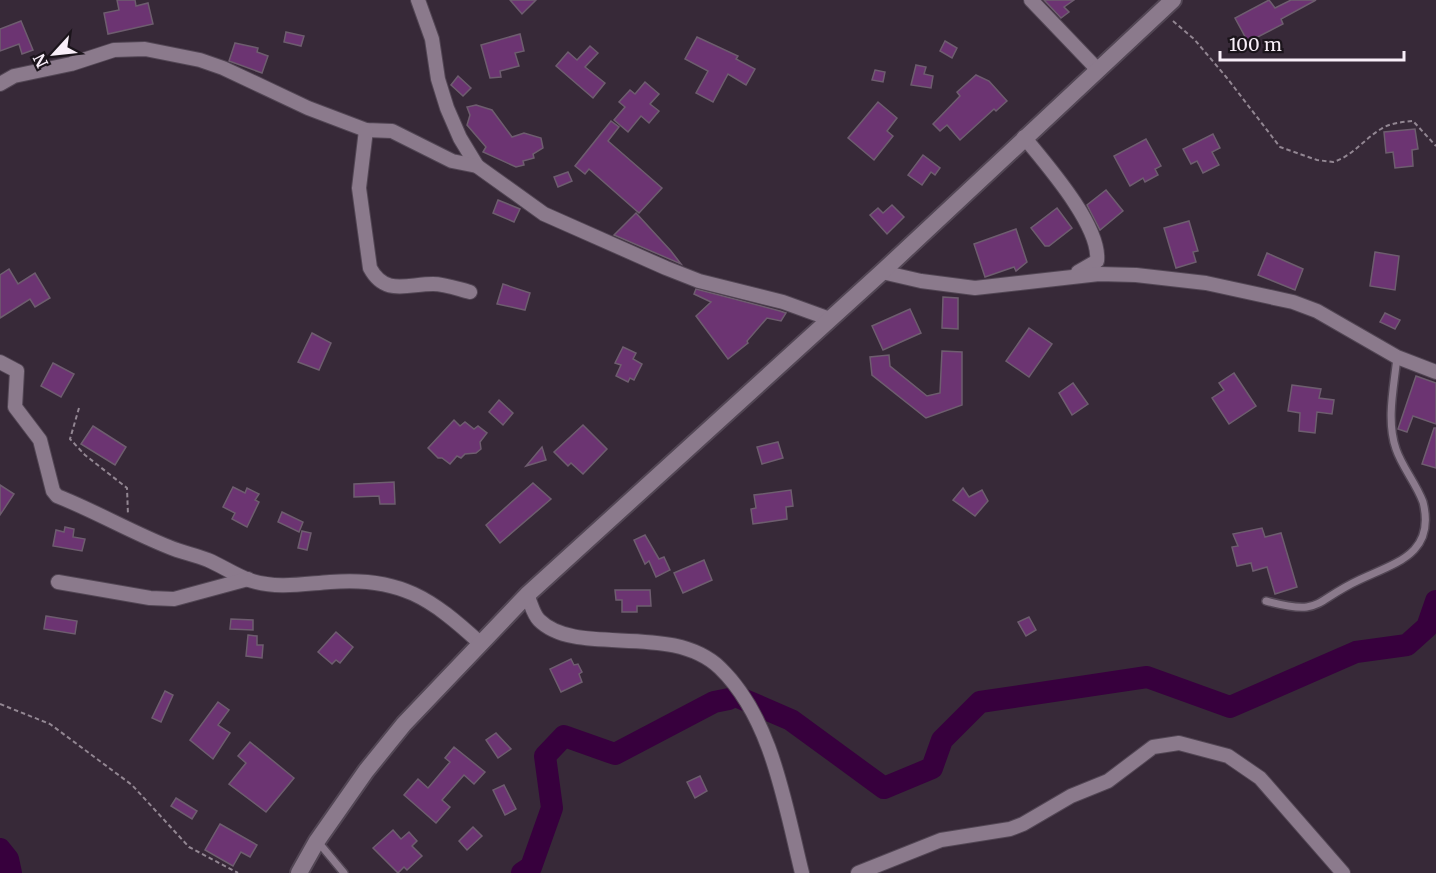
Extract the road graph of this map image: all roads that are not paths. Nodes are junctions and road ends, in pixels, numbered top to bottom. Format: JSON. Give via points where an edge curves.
{"nodes":[{"id":1,"x":418,"y":0,"type":"edge"},
{"id":2,"x":1031,"y":0,"type":"edge"},
{"id":3,"x":1168,"y":5,"type":"edge"},
{"id":4,"x":1098,"y":70,"type":"junction"},
{"id":5,"x":0,"y":84,"type":"edge"},
{"id":6,"x":366,"y":130,"type":"junction"},
{"id":7,"x":1024,"y":137,"type":"junction"},
{"id":8,"x":477,"y":166,"type":"junction"},
{"id":9,"x":882,"y":272,"type":"junction"},
{"id":10,"x":1061,"y":278,"type":"junction"},
{"id":11,"x":470,"y":292,"type":"dead end"},
{"id":12,"x":830,"y":319,"type":"junction"},
{"id":13,"x":1397,"y":357,"type":"junction"},
{"id":14,"x":0,"y":362,"type":"edge"},
{"id":15,"x":1436,"y":372,"type":"edge"},
{"id":16,"x":248,"y":579,"type":"junction"},
{"id":17,"x":58,"y":582,"type":"dead end"},
{"id":18,"x":527,"y":595,"type":"junction"},
{"id":19,"x":1266,"y":601,"type":"dead end"},
{"id":20,"x":480,"y":643,"type":"junction"},
{"id":21,"x":317,"y":841,"type":"junction"},
{"id":22,"x":299,"y":873,"type":"edge"},
{"id":23,"x":344,"y":873,"type":"edge"},
{"id":24,"x":802,"y":873,"type":"edge"},
{"id":25,"x":858,"y":873,"type":"edge"},
{"id":26,"x":1343,"y":873,"type":"edge"}],
"edges":[{"from":1,"to":8,"type":"street","via":[[432,39],[447,108]]},
{"from":2,"to":4,"type":"street"},
{"from":3,"to":4,"type":"main road"},
{"from":4,"to":7,"type":"main road"},
{"from":5,"to":6,"type":"street","via":[[14,76],[114,50],[146,49],[223,68]]},
{"from":6,"to":8,"type":"street","via":[[392,132],[452,161]]},
{"from":6,"to":11,"type":"street","via":[[359,188],[370,268],[375,278],[390,286],[432,284]]},
{"from":7,"to":9,"type":"main road"},
{"from":7,"to":10,"type":"street","via":[[1082,217],[1096,247],[1097,261]]},
{"from":8,"to":12,"type":"street","via":[[544,214],[611,246],[699,280]]},
{"from":9,"to":10,"type":"street","via":[[975,288]]},
{"from":9,"to":12,"type":"main road"},
{"from":10,"to":13,"type":"street","via":[[1136,275],[1254,293],[1317,311]]},
{"from":12,"to":18,"type":"main road"},
{"from":13,"to":15,"type":"street"},
{"from":13,"to":19,"type":"lane","via":[[1392,433],[1396,450],[1424,502],[1427,537],[1409,558],[1309,608]]},
{"from":14,"to":16,"type":"street","via":[[17,371],[15,407],[40,440],[54,494]]},
{"from":16,"to":17,"type":"street","via":[[174,599]]},
{"from":16,"to":20,"type":"street","via":[[287,586],[367,583],[407,590],[447,612]]},
{"from":18,"to":20,"type":"main road"},
{"from":18,"to":24,"type":"street","via":[[537,618],[549,628],[570,636],[666,642],[702,654],[720,668],[756,713],[766,737]]},
{"from":20,"to":21,"type":"main road","via":[[404,724]]},
{"from":21,"to":22,"type":"main road"},
{"from":21,"to":23,"type":"lane"},
{"from":25,"to":26,"type":"street","via":[[941,840],[1023,824],[1071,796],[1108,781],[1153,747],[1179,743],[1228,756],[1260,778]]}]}
